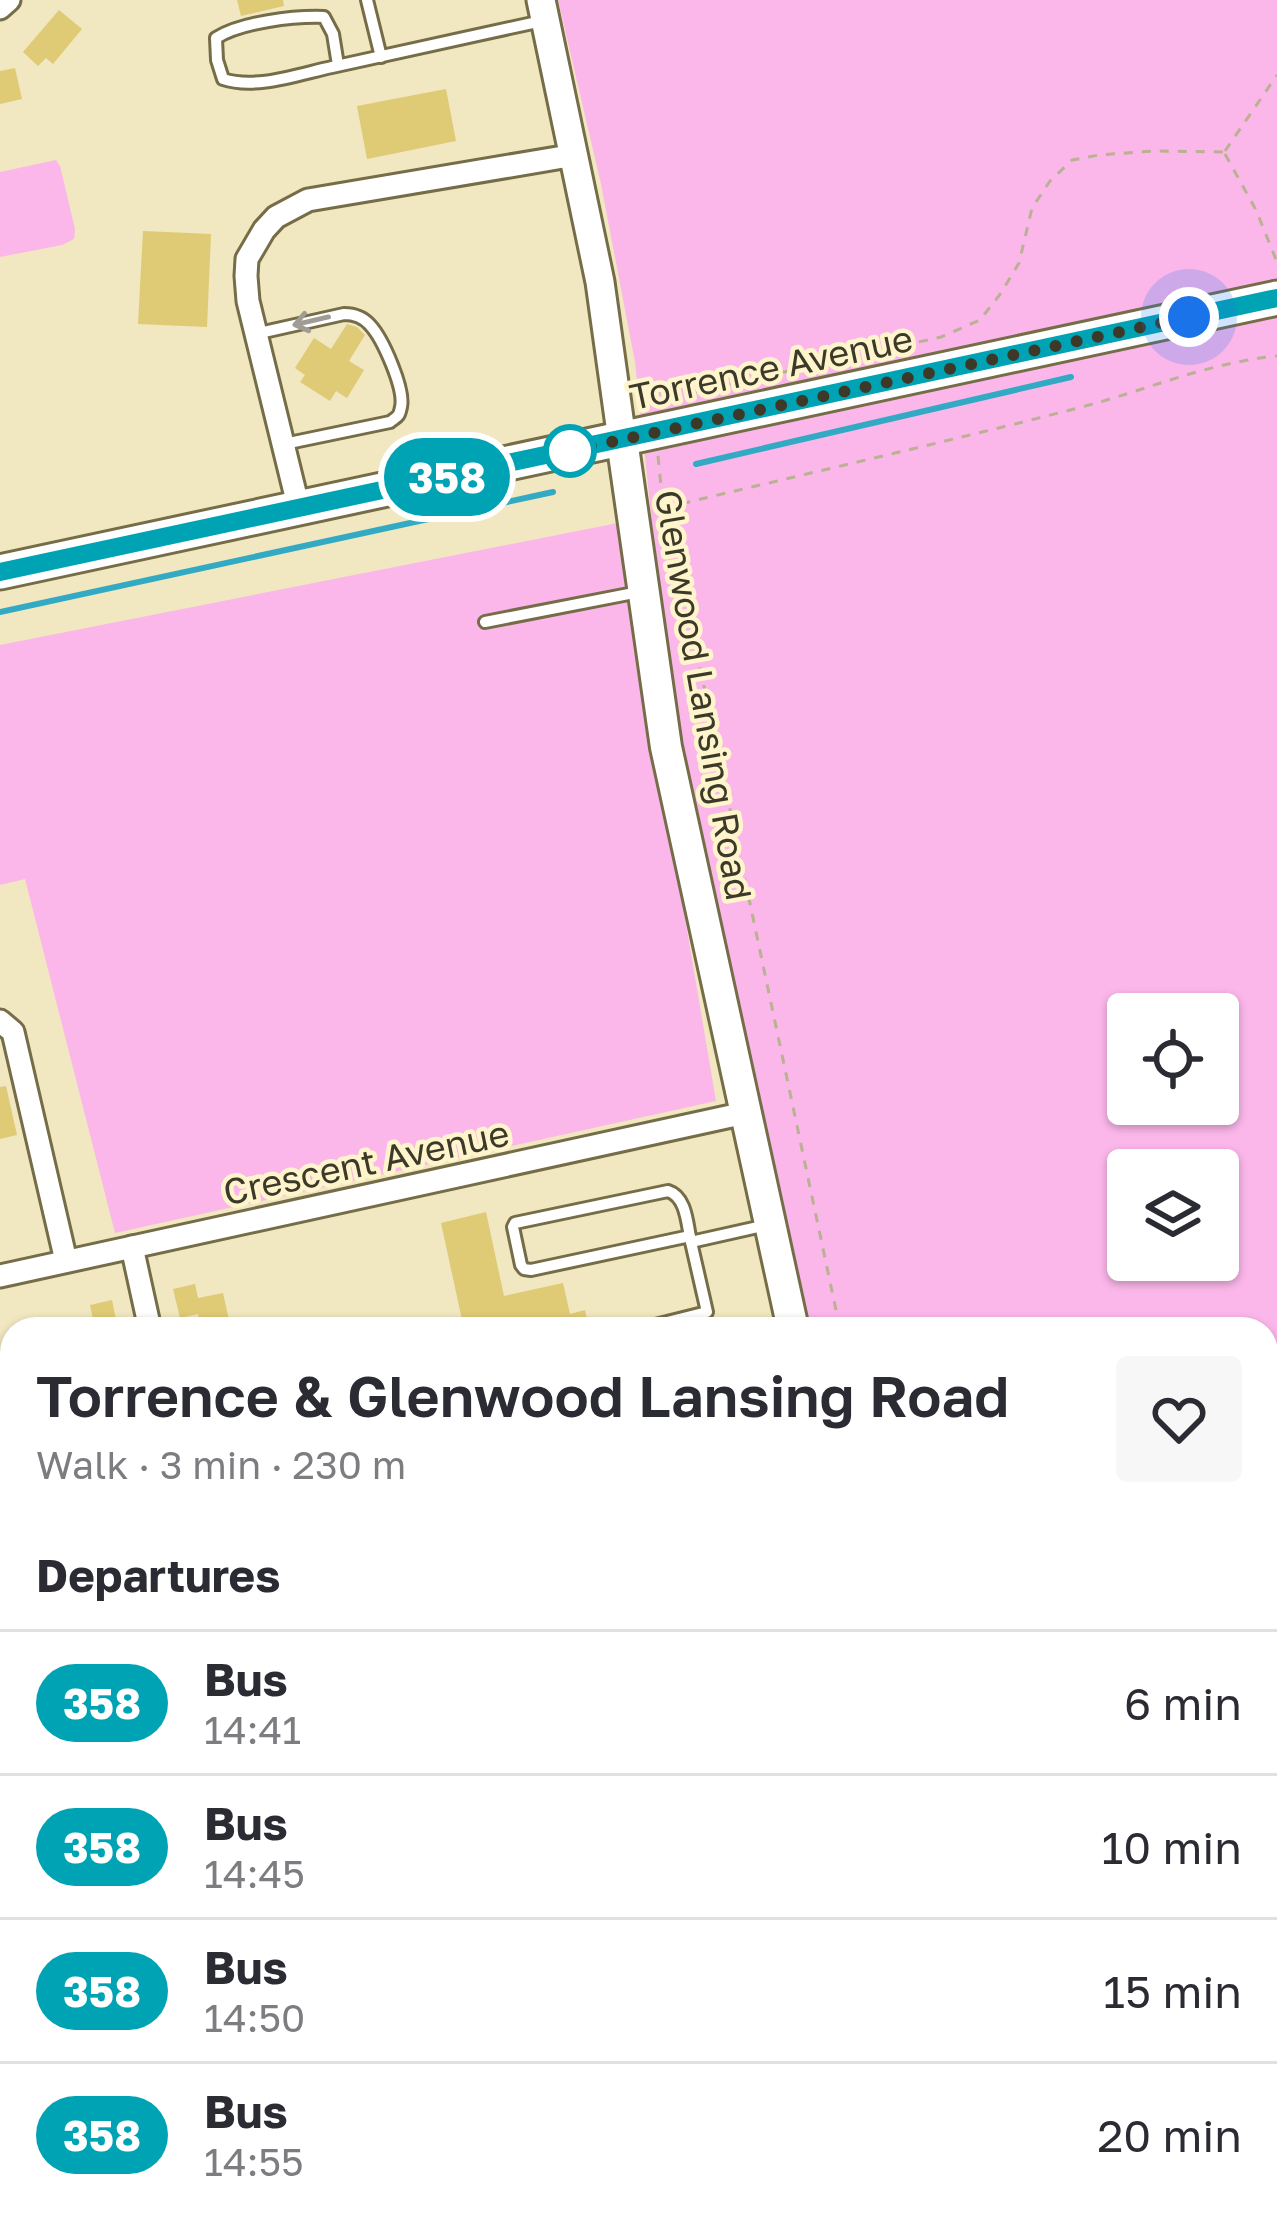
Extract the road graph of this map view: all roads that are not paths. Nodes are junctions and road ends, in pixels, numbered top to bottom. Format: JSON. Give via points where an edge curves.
{"nodes":[{"id":1,"x":9,"y":0,"type":"edge"},
{"id":2,"x":368,"y":0,"type":"edge"},
{"id":3,"x":0,"y":8,"type":"edge"},
{"id":4,"x":543,"y":10,"type":"edge"},
{"id":5,"x":380,"y":57,"type":"junction"},
{"id":6,"x":338,"y":65,"type":"junction"},
{"id":7,"x":575,"y":155,"type":"junction"},
{"id":8,"x":1277,"y":298,"type":"edge"},
{"id":9,"x":255,"y":334,"type":"junction"},
{"id":10,"x":622,"y":440,"type":"junction"},
{"id":11,"x":284,"y":445,"type":"junction"},
{"id":12,"x":299,"y":509,"type":"junction"},
{"id":13,"x":0,"y":572,"type":"edge"},
{"id":14,"x":642,"y":591,"type":"junction"},
{"id":15,"x":485,"y":622,"type":"dead end"},
{"id":16,"x":0,"y":1021,"type":"edge"},
{"id":17,"x":746,"y":1113,"type":"junction"},
{"id":18,"x":770,"y":1225,"type":"junction"},
{"id":19,"x":691,"y":1239,"type":"junction"},
{"id":20,"x":132,"y":1247,"type":"junction"},
{"id":21,"x":66,"y":1261,"type":"junction"},
{"id":22,"x":0,"y":1276,"type":"edge"},
{"id":23,"x":147,"y":1317,"type":"edge"},
{"id":24,"x":687,"y":1317,"type":"edge"},
{"id":25,"x":790,"y":1317,"type":"edge"}],
"edges":[{"from":1,"to":3,"type":"street"},
{"from":2,"to":5,"type":"lane"},
{"from":4,"to":5,"type":"lane"},
{"from":4,"to":7,"type":"street","name":"Glenwood Lansing Road"},
{"from":5,"to":6,"type":"lane"},
{"from":6,"to":6,"type":"lane","via":[[238,84],[223,79],[216,38],[324,16]]},
{"from":7,"to":9,"type":"street","via":[[308,200],[276,217],[248,259]]},
{"from":7,"to":10,"type":"street","name":"Glenwood Lansing Road"},
{"from":8,"to":10,"type":"main road","name":"Torrence Avenue"},
{"from":9,"to":11,"type":"street"},
{"from":11,"to":9,"type":"lane","one_way":true,"via":[[390,422],[401,394],[370,324],[354,314]]},
{"from":10,"to":12,"type":"main road","name":"Torrence Avenue"},
{"from":10,"to":14,"type":"main road","name":"Glenwood Lansing Road"},
{"from":11,"to":12,"type":"street"},
{"from":12,"to":13,"type":"main road","name":"Torrence Avenue"},
{"from":14,"to":15,"type":"lane"},
{"from":14,"to":17,"type":"main road","name":"Glenwood Lansing Road","via":[[666,747]]},
{"from":16,"to":21,"type":"street","via":[[13,1032]]},
{"from":17,"to":18,"type":"main road","name":"Glenwood Lansing Road"},
{"from":17,"to":20,"type":"street","name":"Crescent Avenue"},
{"from":18,"to":19,"type":"lane"},
{"from":18,"to":25,"type":"main road","name":"Glenwood Lansing Road"},
{"from":19,"to":19,"type":"lane","via":[[681,1199],[668,1191],[513,1227],[521,1265],[531,1270]]},
{"from":19,"to":24,"type":"lane","via":[[707,1312]]},
{"from":20,"to":21,"type":"street","name":"Crescent Avenue"},
{"from":20,"to":23,"type":"street"},
{"from":21,"to":22,"type":"street","name":"Crescent Avenue"}]}
